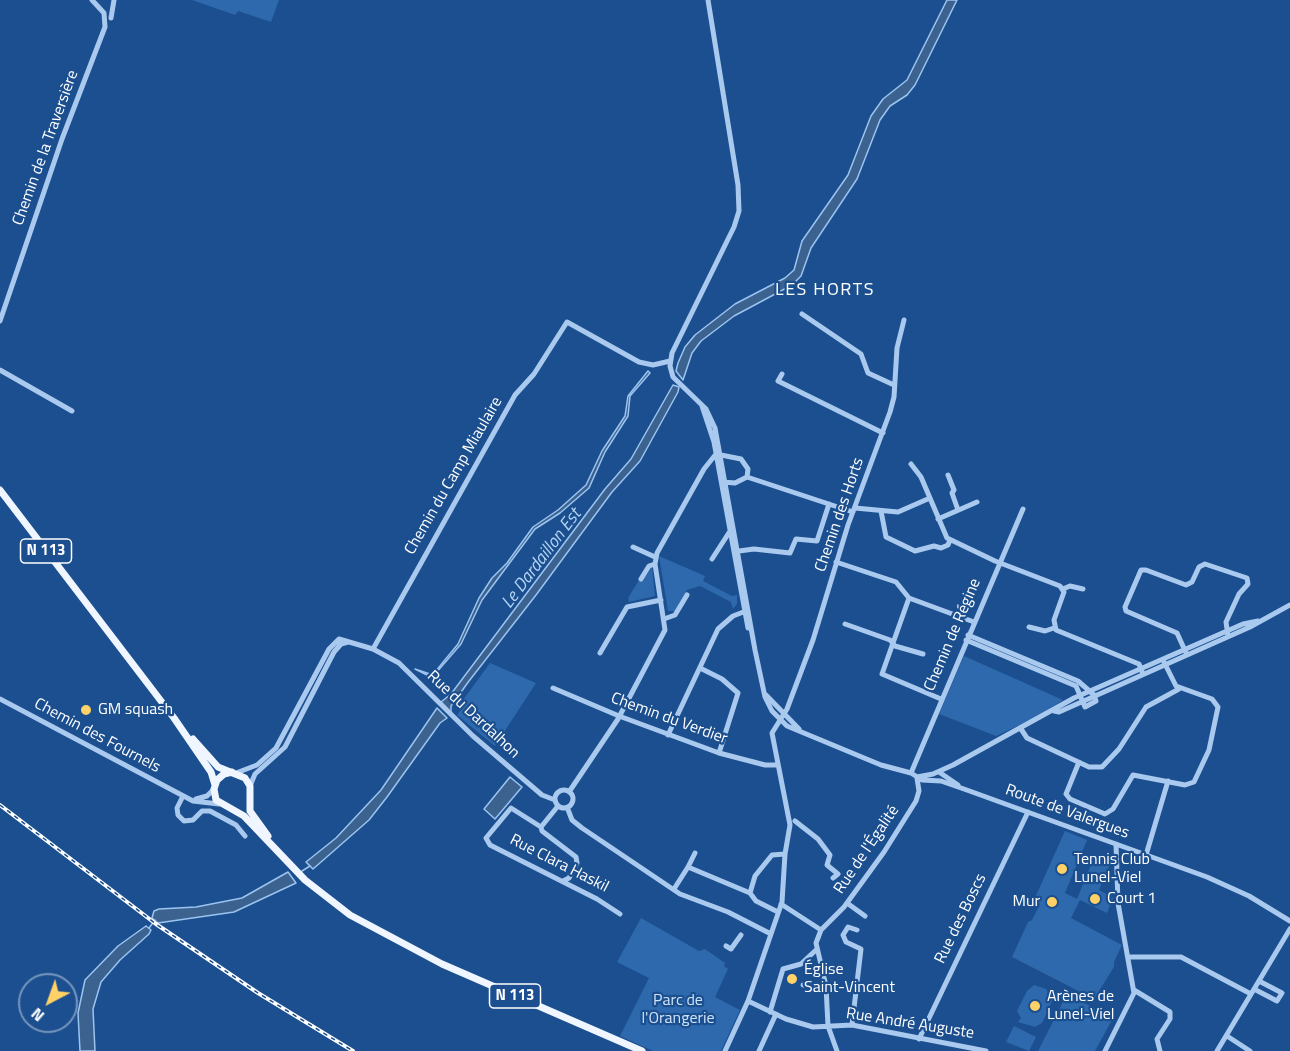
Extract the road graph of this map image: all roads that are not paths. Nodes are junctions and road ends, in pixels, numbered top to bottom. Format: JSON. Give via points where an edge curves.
{"nodes":[{"id":1,"x":92,"y":0,"type":"edge"},
{"id":2,"x":114,"y":0,"type":"edge"},
{"id":3,"x":708,"y":0,"type":"edge"},
{"id":4,"x":109,"y":18,"type":"junction"},
{"id":5,"x":802,"y":314,"type":"dead end"},
{"id":6,"x":904,"y":320,"type":"dead end"},
{"id":7,"x":0,"y":321,"type":"edge"},
{"id":8,"x":670,"y":361,"type":"junction"},
{"id":9,"x":0,"y":370,"type":"edge"},
{"id":10,"x":782,"y":374,"type":"dead end"},
{"id":11,"x":894,"y":385,"type":"junction"},
{"id":12,"x":72,"y":411,"type":"dead end"},
{"id":13,"x":883,"y":433,"type":"junction"},
{"id":14,"x":718,"y":454,"type":"junction"},
{"id":15,"x":911,"y":464,"type":"dead end"},
{"id":16,"x":948,"y":475,"type":"dead end"},
{"id":17,"x":747,"y":477,"type":"junction"},
{"id":18,"x":724,"y":482,"type":"junction"},
{"id":19,"x":0,"y":490,"type":"edge"},
{"id":20,"x":930,"y":498,"type":"junction"},
{"id":21,"x":977,"y":502,"type":"dead end"},
{"id":22,"x":829,"y":504,"type":"junction"},
{"id":23,"x":1023,"y":509,"type":"dead end"},
{"id":24,"x":854,"y":510,"type":"junction"},
{"id":25,"x":958,"y":510,"type":"junction"},
{"id":26,"x":881,"y":511,"type":"junction"},
{"id":27,"x":938,"y":519,"type":"junction"},
{"id":28,"x":732,"y":528,"type":"junction"},
{"id":29,"x":950,"y":540,"type":"junction"},
{"id":30,"x":633,"y":547,"type":"dead end"},
{"id":31,"x":739,"y":551,"type":"junction"},
{"id":32,"x":655,"y":557,"type":"junction"},
{"id":33,"x":712,"y":559,"type":"dead end"},
{"id":34,"x":999,"y":561,"type":"junction"},
{"id":35,"x":836,"y":562,"type":"junction"},
{"id":36,"x":655,"y":564,"type":"junction"},
{"id":37,"x":641,"y":579,"type":"dead end"},
{"id":38,"x":1063,"y":589,"type":"junction"},
{"id":39,"x":1083,"y":589,"type":"dead end"},
{"id":40,"x":687,"y":595,"type":"dead end"},
{"id":41,"x":909,"y":598,"type":"junction"},
{"id":42,"x":661,"y":600,"type":"junction"},
{"id":43,"x":1290,"y":605,"type":"edge"},
{"id":44,"x":746,"y":611,"type":"junction"},
{"id":45,"x":664,"y":619,"type":"junction"},
{"id":46,"x":974,"y":622,"type":"junction"},
{"id":47,"x":844,"y":624,"type":"dead end"},
{"id":48,"x":1029,"y":627,"type":"dead end"},
{"id":49,"x":1054,"y":627,"type":"junction"},
{"id":50,"x":1227,"y":634,"type":"junction"},
{"id":51,"x":967,"y":638,"type":"junction"},
{"id":52,"x":350,"y":642,"type":"junction"},
{"id":53,"x":893,"y":643,"type":"junction"},
{"id":54,"x":373,"y":649,"type":"junction"},
{"id":55,"x":1186,"y":652,"type":"junction"},
{"id":56,"x":600,"y":653,"type":"dead end"},
{"id":57,"x":923,"y":654,"type":"dead end"},
{"id":58,"x":1164,"y":662,"type":"junction"},
{"id":59,"x":700,"y":668,"type":"junction"},
{"id":60,"x":1142,"y":672,"type":"junction"},
{"id":61,"x":553,"y":688,"type":"dead end"},
{"id":62,"x":1179,"y":689,"type":"junction"},
{"id":63,"x":1092,"y":693,"type":"junction"},
{"id":64,"x":765,"y":694,"type":"junction"},
{"id":65,"x":1081,"y":698,"type":"junction"},
{"id":66,"x":0,"y":699,"type":"edge"},
{"id":67,"x":941,"y":699,"type":"junction"},
{"id":68,"x":784,"y":714,"type":"junction"},
{"id":69,"x":619,"y":716,"type":"junction"},
{"id":70,"x":174,"y":718,"type":"junction"},
{"id":71,"x":781,"y":721,"type":"junction"},
{"id":72,"x":799,"y":729,"type":"junction"},
{"id":73,"x":1021,"y":729,"type":"junction"},
{"id":74,"x":668,"y":735,"type":"junction"},
{"id":75,"x":719,"y":753,"type":"junction"},
{"id":76,"x":1079,"y":762,"type":"junction"},
{"id":77,"x":778,"y":765,"type":"junction"},
{"id":78,"x":953,"y":765,"type":"junction"},
{"id":79,"x":235,"y":773,"type":"junction"},
{"id":80,"x":910,"y":773,"type":"junction"},
{"id":81,"x":946,"y":776,"type":"junction"},
{"id":82,"x":917,"y":777,"type":"junction"},
{"id":83,"x":937,"y":777,"type":"junction"},
{"id":84,"x":1168,"y":781,"type":"junction"},
{"id":85,"x":250,"y":786,"type":"junction"},
{"id":86,"x":214,"y":787,"type":"junction"},
{"id":87,"x":964,"y":789,"type":"junction"},
{"id":88,"x":569,"y":792,"type":"junction"},
{"id":89,"x":184,"y":796,"type":"junction"},
{"id":90,"x":249,"y":796,"type":"junction"},
{"id":91,"x":555,"y":800,"type":"junction"},
{"id":92,"x":220,"y":804,"type":"junction"},
{"id":93,"x":558,"y":806,"type":"junction"},
{"id":94,"x":567,"y":807,"type":"junction"},
{"id":95,"x":232,"y":808,"type":"junction"},
{"id":96,"x":1028,"y":812,"type":"junction"},
{"id":97,"x":795,"y":821,"type":"dead end"},
{"id":98,"x":541,"y":827,"type":"junction"},
{"id":99,"x":245,"y":836,"type":"dead end"},
{"id":100,"x":1116,"y":844,"type":"junction"},
{"id":101,"x":695,"y":853,"type":"dead end"},
{"id":102,"x":785,"y":854,"type":"junction"},
{"id":103,"x":1144,"y":854,"type":"junction"},
{"id":104,"x":284,"y":858,"type":"junction"},
{"id":105,"x":688,"y":867,"type":"junction"},
{"id":106,"x":833,"y":878,"type":"dead end"},
{"id":107,"x":563,"y":881,"type":"junction"},
{"id":108,"x":674,"y":889,"type":"junction"},
{"id":109,"x":750,"y":893,"type":"junction"},
{"id":110,"x":847,"y":903,"type":"junction"},
{"id":111,"x":781,"y":904,"type":"junction"},
{"id":112,"x":778,"y":912,"type":"junction"},
{"id":113,"x":620,"y":914,"type":"dead end"},
{"id":114,"x":865,"y":916,"type":"dead end"},
{"id":115,"x":1290,"y":921,"type":"edge"},
{"id":116,"x":1290,"y":929,"type":"edge"},
{"id":117,"x":821,"y":930,"type":"junction"},
{"id":118,"x":857,"y":930,"type":"dead end"},
{"id":119,"x":741,"y":934,"type":"dead end"},
{"id":120,"x":771,"y":934,"type":"junction"},
{"id":121,"x":726,"y":946,"type":"dead end"},
{"id":122,"x":816,"y":950,"type":"junction"},
{"id":123,"x":1130,"y":957,"type":"junction"},
{"id":124,"x":1259,"y":981,"type":"junction"},
{"id":125,"x":803,"y":985,"type":"dead end"},
{"id":126,"x":826,"y":986,"type":"junction"},
{"id":127,"x":1134,"y":990,"type":"junction"},
{"id":128,"x":1253,"y":991,"type":"junction"},
{"id":129,"x":748,"y":1001,"type":"junction"},
{"id":130,"x":773,"y":1013,"type":"junction"},
{"id":131,"x":852,"y":1025,"type":"junction"},
{"id":132,"x":828,"y":1026,"type":"junction"},
{"id":133,"x":1227,"y":1036,"type":"junction"},
{"id":134,"x":918,"y":1039,"type":"junction"},
{"id":135,"x":834,"y":1041,"type":"junction"},
{"id":136,"x":945,"y":1044,"type":"junction"},
{"id":137,"x":628,"y":1048,"type":"edge"},
{"id":138,"x":642,"y":1051,"type":"edge"},
{"id":139,"x":725,"y":1051,"type":"edge"},
{"id":140,"x":759,"y":1051,"type":"edge"},
{"id":141,"x":831,"y":1051,"type":"edge"},
{"id":142,"x":837,"y":1051,"type":"edge"},
{"id":143,"x":944,"y":1051,"type":"edge"},
{"id":144,"x":986,"y":1051,"type":"edge"},
{"id":145,"x":1105,"y":1051,"type":"edge"},
{"id":146,"x":1160,"y":1051,"type":"edge"},
{"id":147,"x":1217,"y":1051,"type":"edge"},
{"id":148,"x":1250,"y":1051,"type":"edge"}],
"edges":[{"from":1,"to":4,"type":"street"},
{"from":2,"to":4,"type":"street","name":"Chemin de la Traversière"},
{"from":3,"to":8,"type":"street","via":[[739,211]]},
{"from":4,"to":7,"type":"street","name":"Chemin de la Traversière","via":[[62,139]]},
{"from":5,"to":11,"type":"street","via":[[861,354],[868,373]]},
{"from":6,"to":11,"type":"street","name":"Chemin des Horts"},
{"from":8,"to":14,"type":"street","via":[[674,377],[702,406],[715,428]]},
{"from":8,"to":54,"type":"street","name":"Chemin du Camp Miaulaire","via":[[653,365],[639,362],[567,322],[534,374],[515,395]]},
{"from":9,"to":12,"type":"street"},
{"from":10,"to":13,"type":"street","via":[[778,381]]},
{"from":11,"to":13,"type":"street","name":"Chemin des Horts"},
{"from":13,"to":24,"type":"street","name":"Chemin des Horts"},
{"from":14,"to":17,"type":"street","via":[[744,461]]},
{"from":14,"to":18,"type":"street"},
{"from":14,"to":32,"type":"street","via":[[704,469]]},
{"from":15,"to":20,"type":"street"},
{"from":16,"to":25,"type":"street"},
{"from":17,"to":18,"type":"street","via":[[735,483]]},
{"from":17,"to":22,"type":"street"},
{"from":18,"to":28,"type":"street"},
{"from":19,"to":70,"type":"main road","number":"N 113"},
{"from":20,"to":26,"type":"street","via":[[898,512]]},
{"from":20,"to":27,"type":"street"},
{"from":21,"to":25,"type":"street"},
{"from":22,"to":24,"type":"street"},
{"from":22,"to":31,"type":"street","via":[[817,541],[796,539],[790,553]]},
{"from":23,"to":34,"type":"street","name":"Chemin de Régine"},
{"from":24,"to":26,"type":"street"},
{"from":24,"to":35,"type":"street","name":"Chemin des Horts"},
{"from":25,"to":27,"type":"street"},
{"from":26,"to":29,"type":"street","via":[[886,537],[915,551],[941,548]]},
{"from":27,"to":29,"type":"street"},
{"from":28,"to":31,"type":"street"},
{"from":28,"to":33,"type":"street"},
{"from":28,"to":44,"type":"street"},
{"from":29,"to":34,"type":"street"},
{"from":30,"to":32,"type":"street"},
{"from":31,"to":44,"type":"street"},
{"from":32,"to":36,"type":"street"},
{"from":34,"to":38,"type":"street"},
{"from":34,"to":46,"type":"street","name":"Chemin de Régine"},
{"from":35,"to":41,"type":"street","via":[[896,582]]},
{"from":35,"to":68,"type":"street","name":"Chemin des Horts","via":[[813,640]]},
{"from":36,"to":37,"type":"street","via":[[649,566]]},
{"from":36,"to":42,"type":"street"},
{"from":38,"to":39,"type":"street"},
{"from":38,"to":49,"type":"street"},
{"from":40,"to":45,"type":"street","via":[[675,615]]},
{"from":41,"to":46,"type":"street"},
{"from":41,"to":53,"type":"street"},
{"from":42,"to":45,"type":"street"},
{"from":42,"to":56,"type":"street","via":[[627,607]]},
{"from":43,"to":50,"type":"street"},
{"from":44,"to":59,"type":"street","via":[[720,626]]},
{"from":44,"to":64,"type":"street"},
{"from":45,"to":69,"type":"street","via":[[663,634]]},
{"from":46,"to":51,"type":"street","name":"Chemin de Régine"},
{"from":47,"to":53,"type":"street"},
{"from":48,"to":49,"type":"street","via":[[1045,631]]},
{"from":49,"to":60,"type":"street","via":[[1134,662]]},
{"from":50,"to":55,"type":"street"},
{"from":50,"to":55,"type":"street","via":[[1227,622],[1248,581],[1244,575],[1202,565],[1186,585],[1146,570],[1137,574],[1126,611],[1177,633]]},
{"from":51,"to":63,"type":"street","via":[[1031,660],[1078,681]]},
{"from":51,"to":65,"type":"street","via":[[1076,686]]},
{"from":51,"to":67,"type":"street","name":"Chemin de Régine"},
{"from":52,"to":54,"type":"street","name":"Rue du Dardalhon"},
{"from":52,"to":79,"type":"street","via":[[339,639],[333,643],[276,748],[250,769]]},
{"from":52,"to":85,"type":"street","via":[[337,647],[285,747],[255,774]]},
{"from":53,"to":57,"type":"street"},
{"from":53,"to":67,"type":"street","via":[[882,674]]},
{"from":54,"to":91,"type":"street","name":"Rue du Dardalhon","via":[[399,663],[449,715],[542,795]]},
{"from":55,"to":58,"type":"street"},
{"from":58,"to":60,"type":"street"},
{"from":58,"to":62,"type":"street"},
{"from":59,"to":74,"type":"street"},
{"from":59,"to":75,"type":"street","via":[[722,678],[738,693]]},
{"from":60,"to":63,"type":"street"},
{"from":61,"to":69,"type":"street","name":"Chemin du Verdier"},
{"from":62,"to":76,"type":"street","via":[[1146,707],[1107,764],[1096,768]]},
{"from":62,"to":84,"type":"street","via":[[1212,699],[1218,711],[1209,750],[1194,782],[1188,785]]},
{"from":63,"to":65,"type":"street"},
{"from":63,"to":65,"type":"street","via":[[1096,701],[1089,708],[1083,706]]},
{"from":64,"to":68,"type":"street"},
{"from":64,"to":71,"type":"street"},
{"from":65,"to":73,"type":"street"},
{"from":66,"to":89,"type":"street","name":"Chemin des Fournels"},
{"from":67,"to":80,"type":"street","name":"Chemin de Régine"},
{"from":68,"to":71,"type":"street","name":"Chemin des Horts"},
{"from":68,"to":72,"type":"street"},
{"from":69,"to":74,"type":"street","name":"Chemin du Verdier"},
{"from":69,"to":88,"type":"street"},
{"from":70,"to":79,"type":"main road","number":"N 113","via":[[218,767]]},
{"from":70,"to":86,"type":"main road","number":"N 113","via":[[211,772]]},
{"from":71,"to":72,"type":"street"},
{"from":71,"to":77,"type":"street","name":"Chemin des Horts","via":[[772,733]]},
{"from":72,"to":80,"type":"street","via":[[881,765]]},
{"from":73,"to":76,"type":"street","via":[[1027,738]]},
{"from":73,"to":78,"type":"street"},
{"from":74,"to":75,"type":"street","name":"Chemin du Verdier"},
{"from":75,"to":77,"type":"street","name":"Chemin du Verdier"},
{"from":76,"to":84,"type":"street","via":[[1066,794],[1105,814],[1133,775]]},
{"from":77,"to":102,"type":"street","name":"Chemin des Horts","via":[[790,825]]},
{"from":78,"to":81,"type":"street"},
{"from":78,"to":83,"type":"street"},
{"from":79,"to":85,"type":"main road"},
{"from":79,"to":86,"type":"main road","via":[[221,776]]},
{"from":80,"to":82,"type":"street"},
{"from":81,"to":83,"type":"street","name":"Route de Valergues"},
{"from":81,"to":87,"type":"street","name":"Route de Valergues"},
{"from":82,"to":83,"type":"street","name":"Route de Valergues"},
{"from":82,"to":110,"type":"street","name":"Rue de l'Égalité","via":[[918,796]]},
{"from":83,"to":87,"type":"street","name":"Route de Valergues"},
{"from":84,"to":103,"type":"street"},
{"from":85,"to":90,"type":"main road"},
{"from":86,"to":89,"type":"street","via":[[202,798]]},
{"from":86,"to":92,"type":"main road"},
{"from":87,"to":96,"type":"street","name":"Route de Valergues"},
{"from":88,"to":91,"type":"street","via":[[561,791]]},
{"from":88,"to":94,"type":"street","via":[[573,799]]},
{"from":89,"to":92,"type":"street","name":"Chemin des Fournels"},
{"from":89,"to":99,"type":"street","via":[[177,808],[184,821],[210,811],[236,825]]},
{"from":90,"to":95,"type":"main road","via":[[243,805]]},
{"from":90,"to":104,"type":"main road","number":"N 113","via":[[250,811]]},
{"from":91,"to":93,"type":"street"},
{"from":92,"to":95,"type":"main road"},
{"from":93,"to":94,"type":"street"},
{"from":93,"to":98,"type":"street"},
{"from":94,"to":108,"type":"street","via":[[572,820],[582,828]]},
{"from":95,"to":104,"type":"main road","number":"N 113"},
{"from":96,"to":100,"type":"street","name":"Route de Valergues"},
{"from":96,"to":134,"type":"street","name":"Rue des Boscs"},
{"from":97,"to":106,"type":"street","via":[[818,839],[830,855],[827,866],[838,874]]},
{"from":98,"to":107,"type":"street","via":[[576,857],[569,878]]},
{"from":98,"to":107,"type":"street","name":"Rue Clara Haskil","via":[[511,808],[486,838],[490,845]]},
{"from":100,"to":103,"type":"street","name":"Route de Valergues"},
{"from":100,"to":123,"type":"street","via":[[1118,903]]},
{"from":101,"to":105,"type":"street"},
{"from":102,"to":109,"type":"street","via":[[772,855],[755,876]]},
{"from":102,"to":111,"type":"street","name":"Chemin des Horts"},
{"from":103,"to":115,"type":"street","name":"Route de Valergues","via":[[1249,896]]},
{"from":104,"to":137,"type":"main road","number":"N 113","via":[[350,915],[404,945]]},
{"from":105,"to":108,"type":"street"},
{"from":105,"to":109,"type":"street"},
{"from":107,"to":113,"type":"street","name":"Rue Clara Haskil"},
{"from":108,"to":120,"type":"street"},
{"from":109,"to":112,"type":"street","via":[[756,902]]},
{"from":110,"to":114,"type":"street"},
{"from":110,"to":117,"type":"street","name":"Rue de l'Égalité"},
{"from":111,"to":112,"type":"street","name":"Chemin des Horts"},
{"from":111,"to":117,"type":"street"},
{"from":112,"to":120,"type":"street","name":"Chemin des Horts"},
{"from":116,"to":124,"type":"street"},
{"from":117,"to":122,"type":"street"},
{"from":118,"to":131,"type":"street","via":[[848,927],[843,937],[861,949]]},
{"from":119,"to":121,"type":"street","via":[[731,950]]},
{"from":120,"to":129,"type":"street","name":"Chemin des Horts"},
{"from":122,"to":126,"type":"street"},
{"from":122,"to":130,"type":"street","via":[[801,964],[783,969]]},
{"from":123,"to":127,"type":"street"},
{"from":123,"to":128,"type":"street","via":[[1181,957]]},
{"from":124,"to":128,"type":"street"},
{"from":124,"to":128,"type":"street","via":[[1282,993],[1277,1001]]},
{"from":125,"to":126,"type":"street"},
{"from":126,"to":132,"type":"street"},
{"from":127,"to":145,"type":"street"},
{"from":127,"to":146,"type":"street","via":[[1170,1012],[1170,1019],[1157,1039]]},
{"from":128,"to":133,"type":"street"},
{"from":129,"to":130,"type":"street","name":"Rue André Auguste"},
{"from":129,"to":139,"type":"street","name":"Chemin des Horts"},
{"from":130,"to":132,"type":"street","name":"Rue André Auguste","via":[[813,1027]]},
{"from":130,"to":140,"type":"street"},
{"from":131,"to":132,"type":"street","name":"Rue André Auguste"},
{"from":131,"to":134,"type":"street","name":"Rue André Auguste"},
{"from":132,"to":135,"type":"street"},
{"from":133,"to":147,"type":"street"},
{"from":133,"to":148,"type":"street"},
{"from":134,"to":136,"type":"street","name":"Rue André Auguste"},
{"from":135,"to":141,"type":"street"},
{"from":135,"to":142,"type":"street"},
{"from":136,"to":143,"type":"street"},
{"from":136,"to":144,"type":"street","name":"Rue André Auguste"},
{"from":137,"to":138,"type":"main road","number":"N 113"}]}
